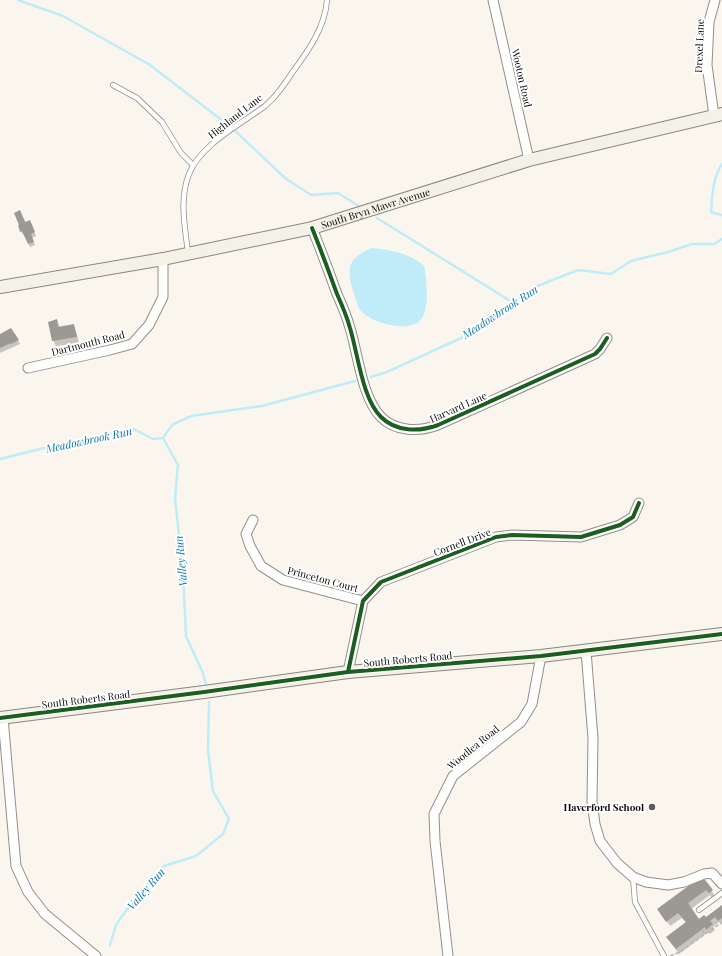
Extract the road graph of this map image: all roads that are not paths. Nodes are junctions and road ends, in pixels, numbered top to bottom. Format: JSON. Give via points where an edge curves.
{"nodes":[{"id":1,"x":327,"y":0,"type":"edge"},
{"id":2,"x":493,"y":0,"type":"edge"},
{"id":3,"x":715,"y":0,"type":"edge"},
{"id":4,"x":113,"y":85,"type":"dead end"},
{"id":5,"x":718,"y":115,"type":"edge"},
{"id":6,"x":530,"y":160,"type":"junction"},
{"id":7,"x":193,"y":165,"type":"junction"},
{"id":8,"x":312,"y":228,"type":"junction"},
{"id":9,"x":188,"y":254,"type":"junction"},
{"id":10,"x":163,"y":259,"type":"junction"},
{"id":11,"x":0,"y":287,"type":"edge"},
{"id":12,"x":607,"y":338,"type":"dead end"},
{"id":13,"x":28,"y":368,"type":"dead end"},
{"id":14,"x":639,"y":504,"type":"dead end"},
{"id":15,"x":253,"y":520,"type":"dead end"},
{"id":16,"x":363,"y":601,"type":"junction"},
{"id":17,"x":722,"y":634,"type":"edge"},
{"id":18,"x":586,"y":651,"type":"junction"},
{"id":19,"x":541,"y":656,"type":"junction"},
{"id":20,"x":348,"y":672,"type":"junction"},
{"id":21,"x":2,"y":718,"type":"edge"},
{"id":22,"x":633,"y":876,"type":"junction"},
{"id":23,"x":722,"y":884,"type":"edge"},
{"id":24,"x":722,"y":893,"type":"edge"},
{"id":25,"x":699,"y":910,"type":"dead end"},
{"id":26,"x":662,"y":955,"type":"edge"},
{"id":27,"x":96,"y":956,"type":"edge"},
{"id":28,"x":448,"y":956,"type":"edge"}],
"edges":[{"from":1,"to":7,"type":"lane","name":"Highland Lane","via":[[321,28],[308,52],[281,89],[266,105],[204,152]]},
{"from":2,"to":6,"type":"street","name":"Wooton Road"},
{"from":3,"to":5,"type":"street","name":"Drexel Lane","via":[[709,22],[707,65]]},
{"from":4,"to":7,"type":"lane","via":[[136,98],[162,122],[181,153]]},
{"from":5,"to":6,"type":"main road","name":"South Bryn Mawr Avenue"},
{"from":6,"to":8,"type":"main road","name":"South Bryn Mawr Avenue"},
{"from":7,"to":9,"type":"lane","name":"Highland Lane","via":[[183,198]]},
{"from":8,"to":9,"type":"main road","name":"South Bryn Mawr Avenue"},
{"from":8,"to":12,"type":"street","name":"Harvard Lane","via":[[350,328],[369,398],[381,417],[396,426],[424,430],[438,425],[595,354]]},
{"from":9,"to":10,"type":"main road","name":"South Bryn Mawr Avenue"},
{"from":10,"to":11,"type":"main road","name":"South Bryn Mawr Avenue"},
{"from":10,"to":13,"type":"street","name":"Dartmouth Road","via":[[163,296],[149,325],[132,344]]},
{"from":14,"to":16,"type":"street","name":"Cornell Drive","via":[[633,517],[620,525],[581,537],[496,537],[381,582]]},
{"from":15,"to":16,"type":"street","name":"Princeton Court","via":[[246,534],[261,566],[283,580]]},
{"from":16,"to":20,"type":"street"},
{"from":17,"to":18,"type":"main road","name":"South Roberts Road"},
{"from":18,"to":19,"type":"main road","name":"South Roberts Road"},
{"from":18,"to":22,"type":"street","via":[[593,738],[592,801],[595,824],[600,841],[617,863]]},
{"from":19,"to":20,"type":"main road","name":"South Roberts Road"},
{"from":19,"to":28,"type":"street","name":"Woodlea Road","via":[[532,704],[521,722],[452,776],[434,814]]},
{"from":20,"to":21,"type":"main road","name":"South Roberts Road"},
{"from":21,"to":27,"type":"street","via":[[16,866],[28,892],[45,914]]},
{"from":22,"to":23,"type":"street","via":[[646,882],[668,886],[712,873]]},
{"from":22,"to":26,"type":"lane","via":[[635,902]]},
{"from":24,"to":25,"type":"lane"}]}
